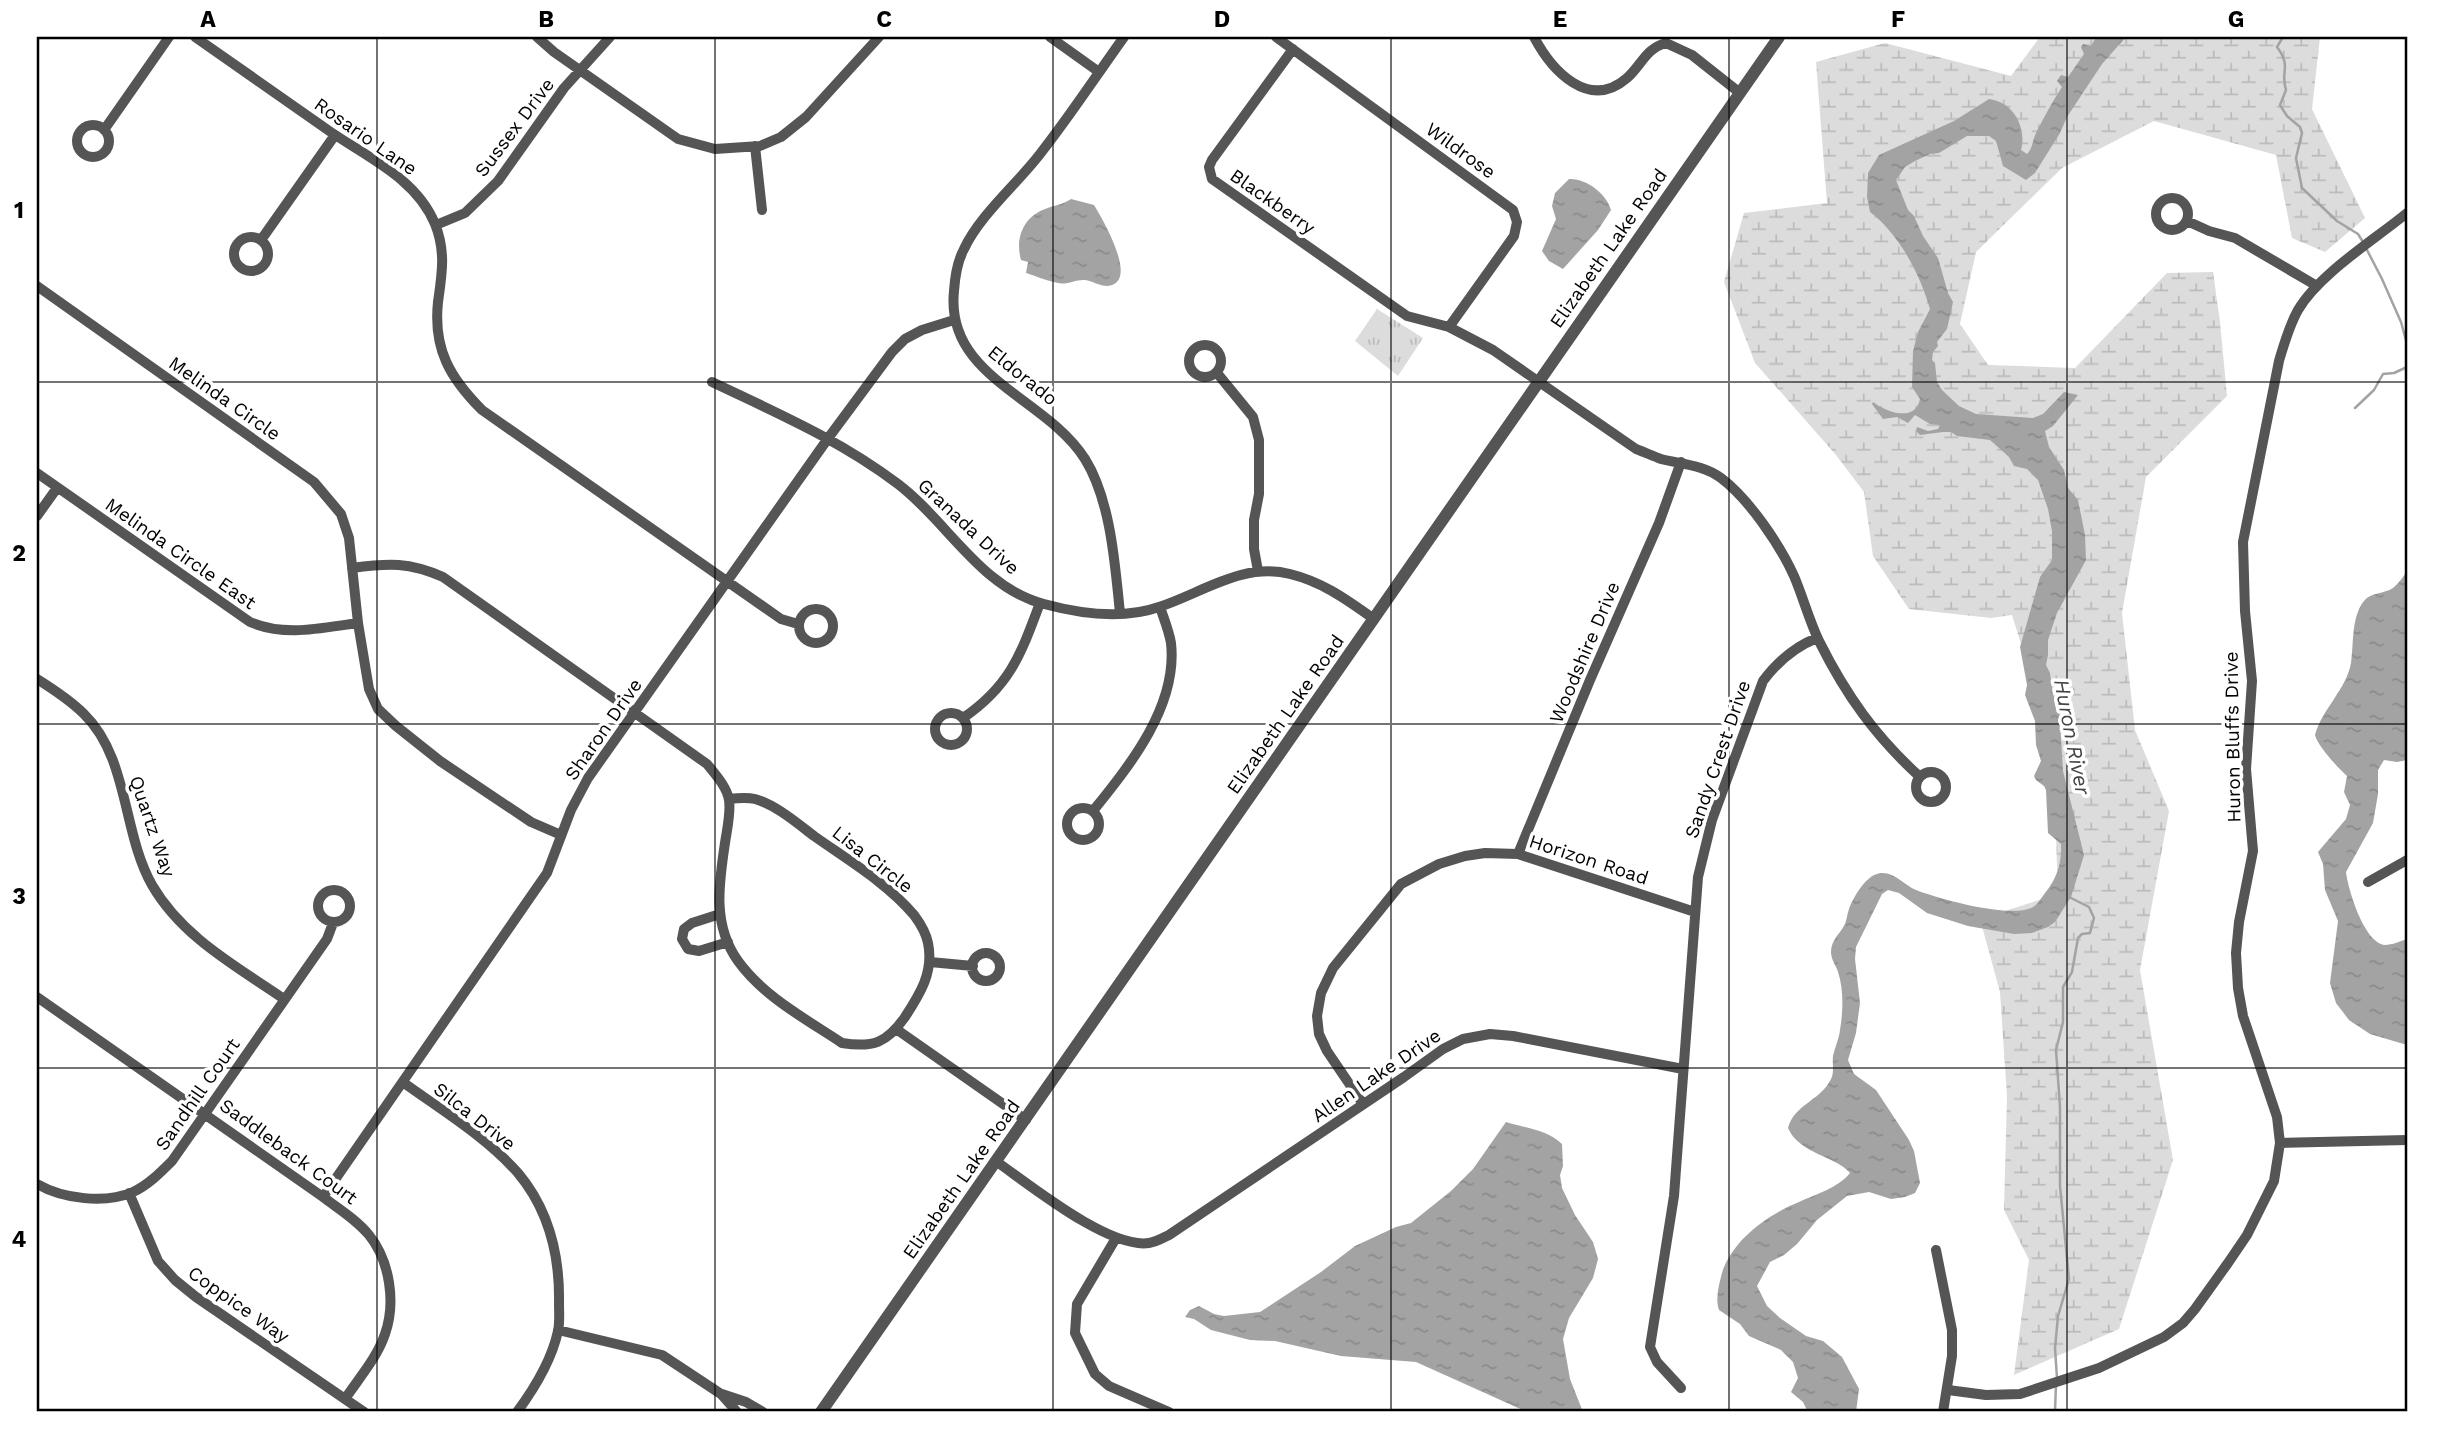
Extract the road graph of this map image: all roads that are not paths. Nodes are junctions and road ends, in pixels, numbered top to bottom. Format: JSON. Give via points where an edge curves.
{"nodes":[{"id":1,"x":169,"y":37,"type":"edge"},
{"id":2,"x":195,"y":37,"type":"edge"},
{"id":3,"x":537,"y":37,"type":"edge"},
{"id":4,"x":610,"y":37,"type":"edge"},
{"id":5,"x":879,"y":37,"type":"edge"},
{"id":6,"x":1050,"y":37,"type":"edge"},
{"id":7,"x":1124,"y":37,"type":"edge"},
{"id":8,"x":1276,"y":37,"type":"edge"},
{"id":9,"x":1534,"y":37,"type":"edge"},
{"id":10,"x":1779,"y":37,"type":"edge"},
{"id":11,"x":1293,"y":49,"type":"junction"},
{"id":12,"x":579,"y":69,"type":"junction"},
{"id":13,"x":1099,"y":72,"type":"junction"},
{"id":14,"x":1740,"y":93,"type":"junction"},
{"id":15,"x":104,"y":130,"type":"dead end"},
{"id":16,"x":335,"y":135,"type":"junction"},
{"id":17,"x":755,"y":146,"type":"junction"},
{"id":18,"x":762,"y":210,"type":"dead end"},
{"id":19,"x":2407,"y":214,"type":"edge"},
{"id":20,"x":2187,"y":221,"type":"dead end"},
{"id":21,"x":436,"y":225,"type":"junction"},
{"id":22,"x":261,"y":240,"type":"dead end"},
{"id":23,"x":37,"y":286,"type":"edge"},
{"id":24,"x":2317,"y":286,"type":"junction"},
{"id":25,"x":954,"y":320,"type":"junction"},
{"id":26,"x":1449,"y":327,"type":"junction"},
{"id":27,"x":1217,"y":373,"type":"dead end"},
{"id":28,"x":1539,"y":380,"type":"junction"},
{"id":29,"x":712,"y":382,"type":"dead end"},
{"id":30,"x":829,"y":438,"type":"junction"},
{"id":31,"x":1681,"y":462,"type":"junction"},
{"id":32,"x":37,"y":473,"type":"edge"},
{"id":33,"x":57,"y":488,"type":"junction"},
{"id":34,"x":37,"y":516,"type":"edge"},
{"id":35,"x":352,"y":568,"type":"junction"},
{"id":36,"x":1258,"y":571,"type":"junction"},
{"id":37,"x":727,"y":582,"type":"junction"},
{"id":38,"x":1040,"y":603,"type":"junction"},
{"id":39,"x":1160,"y":607,"type":"junction"},
{"id":40,"x":1120,"y":613,"type":"junction"},
{"id":41,"x":1374,"y":619,"type":"junction"},
{"id":42,"x":358,"y":623,"type":"junction"},
{"id":43,"x":798,"y":624,"type":"dead end"},
{"id":44,"x":1817,"y":638,"type":"junction"},
{"id":45,"x":37,"y":678,"type":"edge"},
{"id":46,"x":635,"y":712,"type":"junction"},
{"id":47,"x":963,"y":718,"type":"dead end"},
{"id":48,"x":1920,"y":777,"type":"dead end"},
{"id":49,"x":729,"y":799,"type":"junction"},
{"id":50,"x":1093,"y":811,"type":"dead end"},
{"id":51,"x":562,"y":835,"type":"junction"},
{"id":52,"x":1518,"y":854,"type":"junction"},
{"id":53,"x":2407,"y":860,"type":"edge"},
{"id":54,"x":2368,"y":882,"type":"dead end"},
{"id":55,"x":1695,"y":912,"type":"junction"},
{"id":56,"x":719,"y":915,"type":"junction"},
{"id":57,"x":333,"y":923,"type":"dead end"},
{"id":58,"x":727,"y":942,"type":"junction"},
{"id":59,"x":930,"y":962,"type":"junction"},
{"id":60,"x":973,"y":966,"type":"dead end"},
{"id":61,"x":37,"y":997,"type":"edge"},
{"id":62,"x":284,"y":999,"type":"junction"},
{"id":63,"x":897,"y":1028,"type":"junction"},
{"id":64,"x":1683,"y":1069,"type":"junction"},
{"id":65,"x":404,"y":1083,"type":"junction"},
{"id":66,"x":1363,"y":1104,"type":"junction"},
{"id":67,"x":206,"y":1113,"type":"junction"},
{"id":68,"x":1026,"y":1120,"type":"junction"},
{"id":69,"x":2407,"y":1140,"type":"edge"},
{"id":70,"x":2280,"y":1143,"type":"junction"},
{"id":71,"x":997,"y":1162,"type":"junction"},
{"id":72,"x":37,"y":1184,"type":"edge"},
{"id":73,"x":130,"y":1194,"type":"junction"},
{"id":74,"x":323,"y":1197,"type":"junction"},
{"id":75,"x":1116,"y":1238,"type":"junction"},
{"id":76,"x":1936,"y":1250,"type":"dead end"},
{"id":77,"x":558,"y":1330,"type":"junction"},
{"id":78,"x":1681,"y":1388,"type":"dead end"},
{"id":79,"x":1948,"y":1390,"type":"junction"},
{"id":80,"x":721,"y":1394,"type":"junction"},
{"id":81,"x":345,"y":1399,"type":"junction"},
{"id":82,"x":364,"y":1412,"type":"edge"},
{"id":83,"x":517,"y":1412,"type":"edge"},
{"id":84,"x":737,"y":1412,"type":"edge"},
{"id":85,"x":763,"y":1412,"type":"edge"},
{"id":86,"x":821,"y":1412,"type":"edge"},
{"id":87,"x":1170,"y":1412,"type":"edge"},
{"id":88,"x":1943,"y":1412,"type":"edge"}],
"edges":[{"from":1,"to":15,"type":"street"},
{"from":2,"to":16,"type":"street","name":"Rosario Lane"},
{"from":3,"to":12,"type":"street"},
{"from":4,"to":12,"type":"street","name":"Sussex Drive"},
{"from":5,"to":17,"type":"street","via":[[806,117],[781,137]]},
{"from":6,"to":13,"type":"street"},
{"from":7,"to":13,"type":"street","name":"Eldorado"},
{"from":8,"to":11,"type":"street","name":"Wildrose"},
{"from":9,"to":14,"type":"street","via":[[1558,70],[1595,92],[1613,89],[1656,45],[1666,43],[1692,55]]},
{"from":10,"to":14,"type":"street","name":"Elizabeth Lake Road"},
{"from":11,"to":26,"type":"street","name":"Wildrose","via":[[1513,210],[1522,222]]},
{"from":11,"to":26,"type":"street","name":"Blackberry","via":[[1212,160],[1212,179],[1407,316]]},
{"from":12,"to":17,"type":"street","via":[[678,139],[716,149]]},
{"from":12,"to":21,"type":"street","name":"Sussex Drive","via":[[498,181],[465,213]]},
{"from":13,"to":25,"type":"street","name":"Eldorado","via":[[964,247],[955,278]]},
{"from":14,"to":28,"type":"street","name":"Elizabeth Lake Road"},
{"from":16,"to":21,"type":"street","name":"Rosario Lane","via":[[404,181]]},
{"from":16,"to":22,"type":"street"},
{"from":17,"to":18,"type":"street"},
{"from":19,"to":24,"type":"street","name":"Huron Bluffs Drive"},
{"from":20,"to":24,"type":"street","via":[[2235,238]]},
{"from":21,"to":37,"type":"street","name":"Rosario Lane","via":[[443,248],[437,326],[440,350],[462,391],[482,410]]},
{"from":23,"to":35,"type":"street","name":"Melinda Circle","via":[[314,482],[341,514]]},
{"from":24,"to":70,"type":"street","name":"Huron Bluffs Drive","via":[[2299,309],[2279,361],[2244,542],[2252,681],[2246,769],[2253,851],[2239,922],[2238,988],[2277,1117]]},
{"from":25,"to":30,"type":"street","name":"Sharon Drive","via":[[905,339]]},
{"from":25,"to":40,"type":"street","name":"Eldorado","via":[[975,361],[1059,427],[1087,463],[1100,488]]},
{"from":26,"to":28,"type":"street"},
{"from":27,"to":36,"type":"street","via":[[1253,416],[1259,440],[1254,520]]},
{"from":28,"to":31,"type":"street","via":[[1636,449]]},
{"from":28,"to":41,"type":"street","name":"Elizabeth Lake Road"},
{"from":29,"to":30,"type":"street","name":"Granada Drive"},
{"from":30,"to":37,"type":"street","name":"Sharon Drive"},
{"from":30,"to":38,"type":"street","name":"Granada Drive","via":[[901,486],[985,570],[1016,593]]},
{"from":31,"to":44,"type":"street","via":[[1719,477],[1739,493],[1793,575]]},
{"from":31,"to":52,"type":"street","name":"Woodshire Drive"},
{"from":32,"to":33,"type":"street","name":"Melinda Circle East"},
{"from":33,"to":34,"type":"street"},
{"from":33,"to":42,"type":"street","name":"Melinda Circle East","via":[[250,622],[290,631]]},
{"from":35,"to":42,"type":"street","name":"Melinda Circle"},
{"from":35,"to":46,"type":"street","via":[[402,564],[443,577]]},
{"from":36,"to":39,"type":"street","name":"Granada Drive"},
{"from":36,"to":41,"type":"street","name":"Granada Drive","via":[[1288,573],[1316,582]]},
{"from":37,"to":43,"type":"street","name":"Rosario Lane","via":[[780,619]]},
{"from":37,"to":46,"type":"street","name":"Sharon Drive"},
{"from":38,"to":40,"type":"street","name":"Granada Drive","via":[[1086,614]]},
{"from":38,"to":47,"type":"street","via":[[1016,664],[993,693]]},
{"from":39,"to":40,"type":"street","name":"Granada Drive"},
{"from":39,"to":50,"type":"street","via":[[1171,644],[1165,696],[1152,727]]},
{"from":41,"to":68,"type":"street","name":"Elizabeth Lake Road"},
{"from":42,"to":51,"type":"street","via":[[369,689],[378,709],[460,774],[531,822]]},
{"from":44,"to":48,"type":"street","via":[[1861,714]]},
{"from":44,"to":55,"type":"street","name":"Sandy Crest Drive","via":[[1798,646],[1763,681],[1712,820]]},
{"from":45,"to":62,"type":"street","name":"Quartz Way","via":[[85,715],[102,737],[114,761],[127,816],[151,883],[171,914],[190,933]]},
{"from":46,"to":49,"type":"street","via":[[707,764]]},
{"from":46,"to":51,"type":"street","name":"Sharon Drive","via":[[580,791]]},
{"from":49,"to":56,"type":"street"},
{"from":49,"to":59,"type":"street","name":"Lisa Circle","via":[[755,799],[768,805],[893,894],[922,928]]},
{"from":51,"to":65,"type":"street","name":"Sharon Drive","via":[[547,873]]},
{"from":52,"to":55,"type":"street","name":"Horizon Road"},
{"from":52,"to":66,"type":"street","name":"Horizon Road","via":[[1465,856],[1401,884],[1333,968],[1321,993],[1319,1034]]},
{"from":53,"to":54,"type":"street"},
{"from":55,"to":64,"type":"street","name":"Sandy Crest Drive"},
{"from":56,"to":58,"type":"street"},
{"from":56,"to":58,"type":"street","via":[[684,929],[682,939],[688,949],[699,951]]},
{"from":57,"to":62,"type":"street","name":"Sandhill Court","via":[[327,939]]},
{"from":58,"to":63,"type":"street","via":[[756,983],[842,1043],[877,1043]]},
{"from":59,"to":60,"type":"street"},
{"from":59,"to":63,"type":"street","via":[[915,1002]]},
{"from":61,"to":67,"type":"street","name":"Saddleback Court"},
{"from":62,"to":67,"type":"street","name":"Sandhill Court"},
{"from":63,"to":68,"type":"street"},
{"from":64,"to":66,"type":"street","name":"Allen Lake Drive","via":[[1490,1034],[1443,1049]]},
{"from":64,"to":78,"type":"street","name":"Sandy Crest Drive","via":[[1674,1196],[1650,1347]]},
{"from":65,"to":74,"type":"street","name":"Sharon Drive"},
{"from":65,"to":77,"type":"street","name":"Silca Drive","via":[[496,1151],[536,1201],[552,1236],[559,1274]]},
{"from":66,"to":75,"type":"street","name":"Allen Lake Drive","via":[[1169,1235],[1149,1243]]},
{"from":67,"to":73,"type":"street","name":"Sandhill Court","via":[[172,1161]]},
{"from":67,"to":74,"type":"street","name":"Saddleback Court"},
{"from":68,"to":71,"type":"street","name":"Elizabeth Lake Road"},
{"from":69,"to":70,"type":"street"},
{"from":70,"to":79,"type":"street","name":"Huron Bluffs Drive","via":[[2274,1181],[2247,1236],[2183,1323],[2099,1368],[2020,1394]]},
{"from":71,"to":75,"type":"street"},
{"from":71,"to":86,"type":"street","name":"Elizabeth Lake Road"},
{"from":72,"to":73,"type":"street","name":"Sandhill Court","via":[[81,1198]]},
{"from":73,"to":81,"type":"street","name":"Coppice Way","via":[[158,1261],[175,1280]]},
{"from":74,"to":81,"type":"street","name":"Saddleback Court","via":[[370,1236],[385,1265],[390,1290],[385,1334]]},
{"from":75,"to":87,"type":"street","via":[[1077,1304],[1075,1333],[1095,1374],[1109,1387]]},
{"from":76,"to":79,"type":"street","via":[[1951,1330]]},
{"from":77,"to":80,"type":"street","via":[[662,1355]]},
{"from":77,"to":83,"type":"street","name":"Silca Drive","via":[[543,1370]]},
{"from":79,"to":88,"type":"street"},
{"from":80,"to":84,"type":"street"},
{"from":80,"to":85,"type":"street"},
{"from":81,"to":82,"type":"street","name":"Coppice Way"}]}
